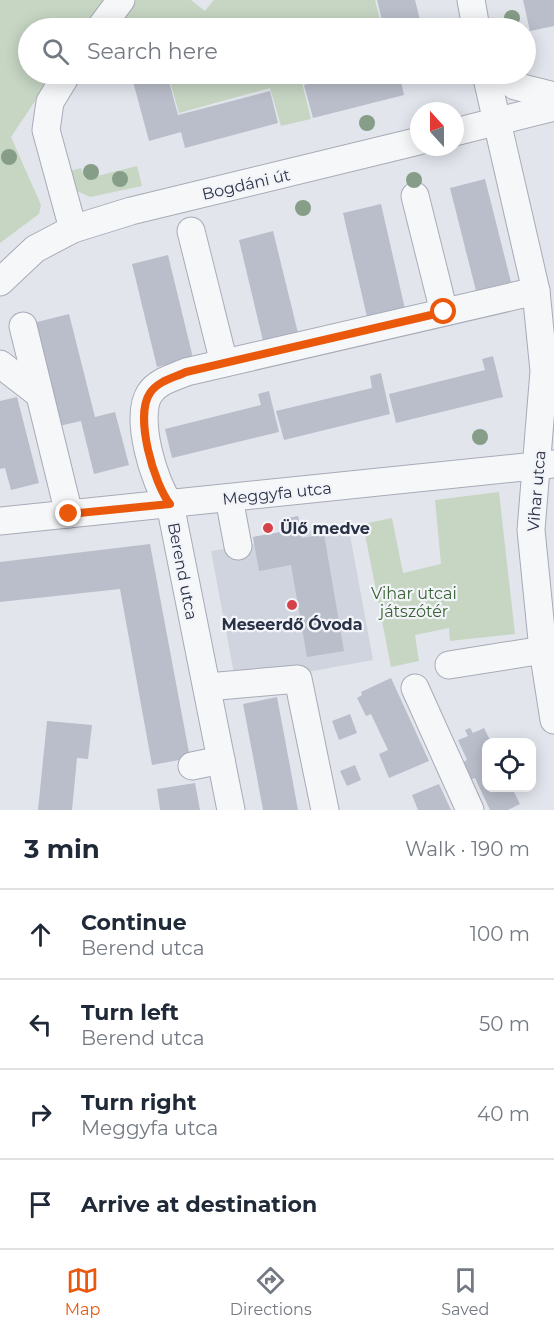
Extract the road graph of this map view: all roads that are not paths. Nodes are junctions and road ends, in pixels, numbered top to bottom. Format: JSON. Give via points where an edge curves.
{"nodes":[{"id":1,"x":121,"y":0,"type":"edge"},
{"id":2,"x":471,"y":0,"type":"edge"},
{"id":3,"x":108,"y":18,"type":"edge"},
{"id":4,"x":474,"y":18,"type":"edge"},
{"id":5,"x":61,"y":84,"type":"edge"},
{"id":6,"x":488,"y":84,"type":"edge"},
{"id":7,"x":512,"y":84,"type":"edge"},
{"id":8,"x":554,"y":96,"type":"edge"},
{"id":9,"x":554,"y":107,"type":"edge"},
{"id":10,"x":496,"y":121,"type":"junction"},
{"id":11,"x":464,"y":130,"type":"edge"},
{"id":12,"x":410,"y":143,"type":"edge"},
{"id":13,"x":416,"y":196,"type":"dead end"},
{"id":14,"x":74,"y":229,"type":"junction"},
{"id":15,"x":191,"y":231,"type":"dead end"},
{"id":16,"x":0,"y":282,"type":"edge"},
{"id":17,"x":536,"y":291,"type":"junction"},
{"id":18,"x":444,"y":312,"type":"junction"},
{"id":19,"x":23,"y":326,"type":"dead end"},
{"id":20,"x":224,"y":363,"type":"junction"},
{"id":21,"x":0,"y":364,"type":"edge"},
{"id":22,"x":39,"y":394,"type":"junction"},
{"id":23,"x":546,"y":465,"type":"edge"},
{"id":24,"x":229,"y":498,"type":"junction"},
{"id":25,"x":170,"y":504,"type":"junction"},
{"id":26,"x":69,"y":514,"type":"junction"},
{"id":27,"x":0,"y":521,"type":"edge"},
{"id":28,"x":238,"y":546,"type":"dead end"},
{"id":29,"x":543,"y":650,"type":"junction"},
{"id":30,"x":449,"y":665,"type":"dead end"},
{"id":31,"x":207,"y":687,"type":"junction"},
{"id":32,"x":415,"y":687,"type":"dead end"},
{"id":33,"x":554,"y":720,"type":"edge"},
{"id":34,"x":221,"y":760,"type":"junction"},
{"id":35,"x":192,"y":766,"type":"dead end"},
{"id":36,"x":231,"y":810,"type":"edge"},
{"id":37,"x":325,"y":810,"type":"edge"},
{"id":38,"x":470,"y":810,"type":"edge"}],
"edges":[{"from":1,"to":3,"type":"street"},
{"from":2,"to":4,"type":"street"},
{"from":5,"to":14,"type":"street","via":[[50,102],[46,130]]},
{"from":6,"to":10,"type":"street","name":"Vihar utca"},
{"from":7,"to":8,"type":"street"},
{"from":9,"to":10,"type":"street"},
{"from":10,"to":11,"type":"street"},
{"from":10,"to":17,"type":"street","name":"Vihar utca"},
{"from":12,"to":14,"type":"street","name":"Bogdáni út","via":[[131,211]]},
{"from":13,"to":18,"type":"street"},
{"from":14,"to":16,"type":"street","name":"Bogdáni út","via":[[35,249]]},
{"from":15,"to":20,"type":"street"},
{"from":17,"to":18,"type":"street","name":"Berend utca"},
{"from":17,"to":23,"type":"street","name":"Vihar utca","via":[[544,371]]},
{"from":18,"to":20,"type":"street","name":"Berend utca"},
{"from":19,"to":22,"type":"street"},
{"from":20,"to":25,"type":"street","name":"Berend utca","via":[[161,382],[149,394],[144,411],[145,434],[160,492]]},
{"from":21,"to":22,"type":"street"},
{"from":22,"to":26,"type":"street"},
{"from":23,"to":24,"type":"street","name":"Meggyfa utca"},
{"from":23,"to":29,"type":"street","name":"Vihar utca","via":[[531,530]]},
{"from":24,"to":25,"type":"street","name":"Meggyfa utca"},
{"from":24,"to":28,"type":"street"},
{"from":25,"to":26,"type":"street","name":"Meggyfa utca"},
{"from":25,"to":31,"type":"street","name":"Berend utca"},
{"from":26,"to":27,"type":"street","name":"Meggyfa utca"},
{"from":29,"to":30,"type":"street"},
{"from":29,"to":33,"type":"street","name":"Vihar utca"},
{"from":31,"to":34,"type":"street","name":"Berend utca"},
{"from":31,"to":37,"type":"street","via":[[298,679]]},
{"from":32,"to":38,"type":"street","via":[[445,732]]},
{"from":34,"to":35,"type":"street"},
{"from":34,"to":36,"type":"street","name":"Berend utca"}]}
